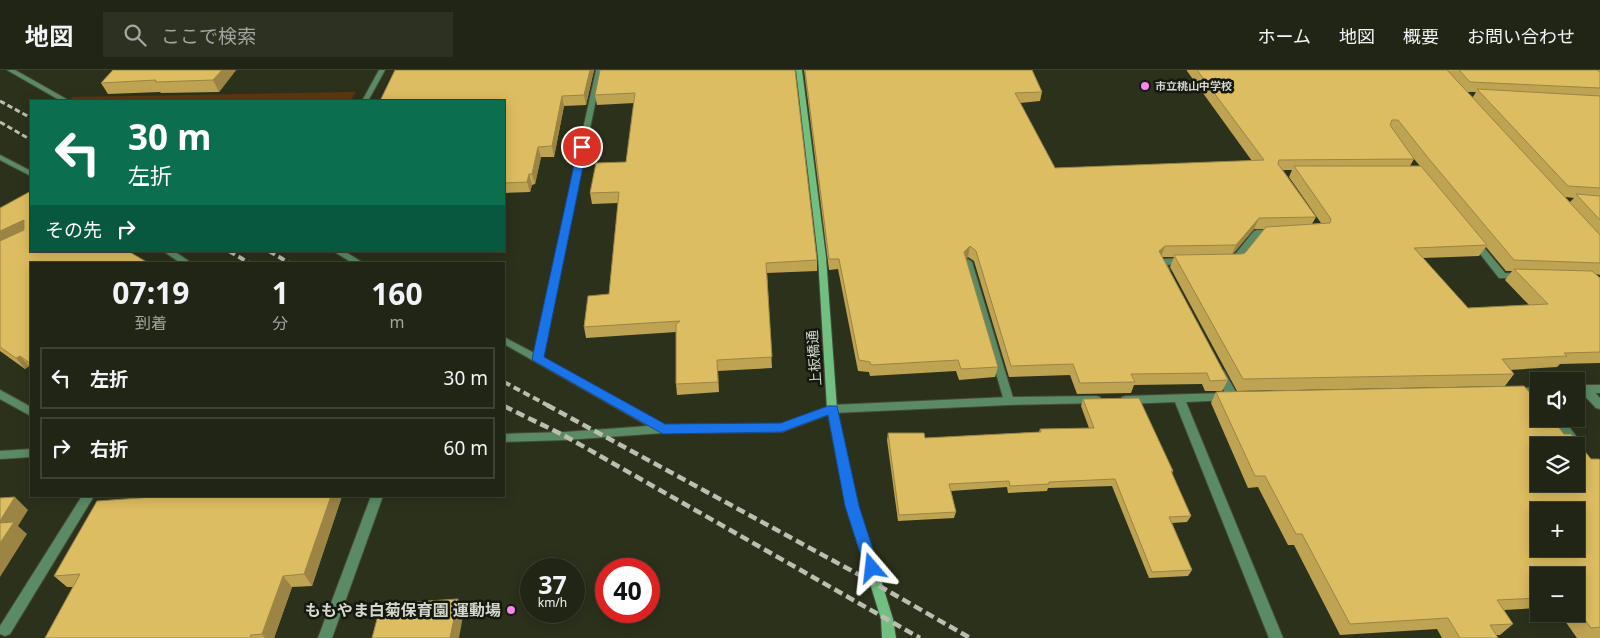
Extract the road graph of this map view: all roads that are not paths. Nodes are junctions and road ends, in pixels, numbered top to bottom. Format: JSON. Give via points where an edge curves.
{"nodes":[{"id":1,"x":10,"y":70,"type":"edge"},
{"id":2,"x":382,"y":70,"type":"edge"},
{"id":3,"x":599,"y":70,"type":"edge"},
{"id":4,"x":799,"y":70,"type":"edge"},
{"id":5,"x":64,"y":100,"type":"edge"},
{"id":6,"x":366,"y":100,"type":"edge"},
{"id":7,"x":0,"y":157,"type":"edge"},
{"id":8,"x":30,"y":173,"type":"edge"},
{"id":9,"x":1466,"y":232,"type":"edge"},
{"id":10,"x":1284,"y":233,"type":"edge"},
{"id":11,"x":169,"y":252,"type":"edge"},
{"id":12,"x":340,"y":252,"type":"edge"},
{"id":13,"x":1198,"y":261,"type":"edge"},
{"id":14,"x":1226,"y":261,"type":"edge"},
{"id":15,"x":186,"y":262,"type":"edge"},
{"id":16,"x":357,"y":262,"type":"edge"},
{"id":17,"x":968,"y":262,"type":"edge"},
{"id":18,"x":1532,"y":276,"type":"edge"},
{"id":19,"x":1170,"y":278,"type":"edge"},
{"id":20,"x":505,"y":341,"type":"edge"},
{"id":21,"x":538,"y":359,"type":"junction"},
{"id":22,"x":1215,"y":363,"type":"edge"},
{"id":23,"x":1585,"y":389,"type":"edge"},
{"id":24,"x":1600,"y":389,"type":"edge"},
{"id":25,"x":1507,"y":392,"type":"edge"},
{"id":26,"x":1530,"y":392,"type":"edge"},
{"id":27,"x":1585,"y":392,"type":"edge"},
{"id":28,"x":0,"y":394,"type":"edge"},
{"id":29,"x":1179,"y":399,"type":"junction"},
{"id":30,"x":1009,"y":401,"type":"junction"},
{"id":31,"x":1600,"y":405,"type":"edge"},
{"id":32,"x":832,"y":409,"type":"junction"},
{"id":33,"x":30,"y":411,"type":"edge"},
{"id":34,"x":663,"y":429,"type":"junction"},
{"id":35,"x":505,"y":438,"type":"edge"},
{"id":36,"x":30,"y":453,"type":"edge"},
{"id":37,"x":0,"y":454,"type":"edge"},
{"id":38,"x":87,"y":497,"type":"edge"},
{"id":39,"x":378,"y":497,"type":"edge"},
{"id":40,"x":5,"y":630,"type":"dead end"},
{"id":41,"x":325,"y":638,"type":"edge"},
{"id":42,"x":890,"y":638,"type":"edge"},
{"id":43,"x":1276,"y":638,"type":"edge"}],
"edges":[{"from":1,"to":5,"type":"street"},
{"from":2,"to":6,"type":"street"},
{"from":3,"to":21,"type":"street"},
{"from":4,"to":32,"type":"street","name":"上板橋通","via":[[822,257]]},
{"from":7,"to":8,"type":"street"},
{"from":9,"to":18,"type":"street","via":[[1502,276]]},
{"from":10,"to":14,"type":"street","via":[[1257,234],[1235,261]]},
{"from":11,"to":15,"type":"street"},
{"from":12,"to":16,"type":"street"},
{"from":13,"to":19,"type":"street","via":[[1161,262]]},
{"from":17,"to":30,"type":"street"},
{"from":20,"to":21,"type":"street"},
{"from":21,"to":34,"type":"street"},
{"from":22,"to":29,"type":"street","via":[[1238,397]]},
{"from":23,"to":24,"type":"street"},
{"from":25,"to":26,"type":"street"},
{"from":27,"to":31,"type":"street"},
{"from":28,"to":33,"type":"street"},
{"from":29,"to":30,"type":"street"},
{"from":29,"to":43,"type":"street"},
{"from":30,"to":32,"type":"street"},
{"from":32,"to":34,"type":"street","via":[[782,428]]},
{"from":32,"to":42,"type":"street","name":"上板橋通","via":[[852,506]]},
{"from":34,"to":35,"type":"street"},
{"from":36,"to":37,"type":"street"},
{"from":38,"to":40,"type":"street"},
{"from":39,"to":41,"type":"street"}]}
